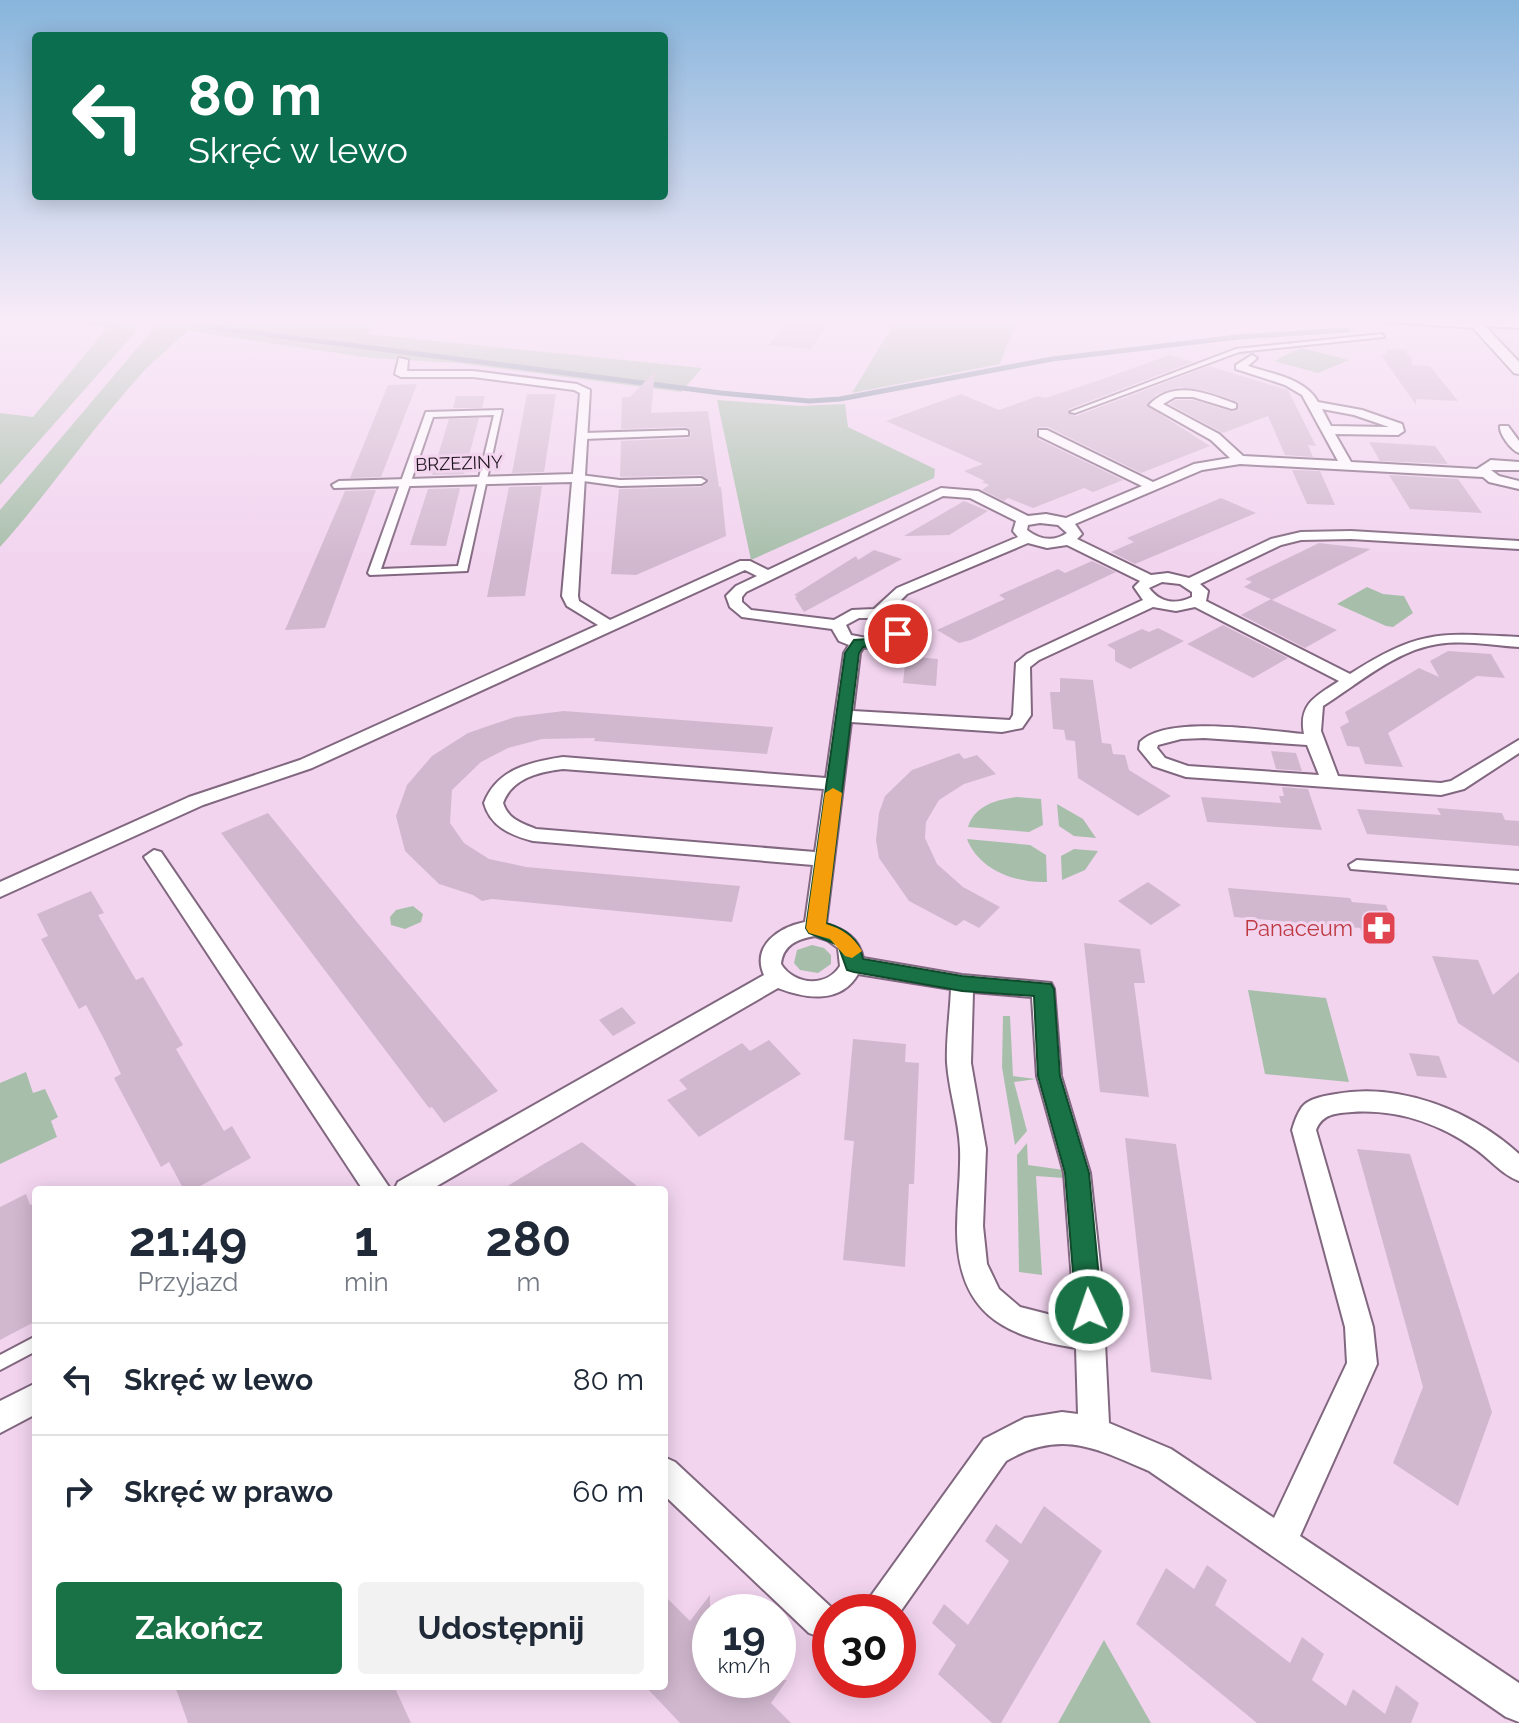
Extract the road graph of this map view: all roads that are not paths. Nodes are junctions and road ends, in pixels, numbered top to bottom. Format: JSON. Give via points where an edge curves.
{"nodes":[{"id":1,"x":587,"y":400,"type":"edge"},
{"id":2,"x":1104,"y":400,"type":"edge"},
{"id":3,"x":1159,"y":400,"type":"edge"},
{"id":4,"x":1215,"y":400,"type":"edge"},
{"id":5,"x":1312,"y":400,"type":"edge"},
{"id":6,"x":1315,"y":405,"type":"junction"},
{"id":7,"x":1232,"y":406,"type":"dead end"},
{"id":8,"x":1073,"y":412,"type":"dead end"},
{"id":9,"x":1504,"y":429,"type":"dead end"},
{"id":10,"x":1329,"y":430,"type":"junction"},
{"id":11,"x":685,"y":433,"type":"dead end"},
{"id":12,"x":1043,"y":433,"type":"dead end"},
{"id":13,"x":584,"y":436,"type":"junction"},
{"id":14,"x":1519,"y":450,"type":"edge"},
{"id":15,"x":1240,"y":460,"type":"junction"},
{"id":16,"x":1512,"y":465,"type":"edge"},
{"id":17,"x":1347,"y":466,"type":"junction"},
{"id":18,"x":1484,"y":473,"type":"junction"},
{"id":19,"x":580,"y":478,"type":"junction"},
{"id":20,"x":483,"y":480,"type":"junction"},
{"id":21,"x":701,"y":481,"type":"dead end"},
{"id":22,"x":405,"y":483,"type":"junction"},
{"id":23,"x":339,"y":485,"type":"dead end"},
{"id":24,"x":1519,"y":485,"type":"edge"},
{"id":25,"x":1153,"y":487,"type":"junction"},
{"id":26,"x":1027,"y":521,"type":"junction"},
{"id":27,"x":1066,"y":523,"type":"junction"},
{"id":28,"x":1028,"y":538,"type":"junction"},
{"id":29,"x":1068,"y":540,"type":"junction"},
{"id":30,"x":1519,"y":545,"type":"edge"},
{"id":31,"x":769,"y":576,"type":"junction"},
{"id":32,"x":1149,"y":580,"type":"junction"},
{"id":33,"x":1190,"y":583,"type":"junction"},
{"id":34,"x":1153,"y":601,"type":"junction"},
{"id":35,"x":1197,"y":602,"type":"junction"},
{"id":36,"x":878,"y":614,"type":"junction"},
{"id":37,"x":608,"y":625,"type":"junction"},
{"id":38,"x":838,"y":625,"type":"junction"},
{"id":39,"x":1519,"y":642,"type":"edge"},
{"id":40,"x":859,"y":643,"type":"junction"},
{"id":41,"x":1352,"y":681,"type":"junction"},
{"id":42,"x":844,"y":716,"type":"junction"},
{"id":43,"x":1317,"y":741,"type":"junction"},
{"id":44,"x":1519,"y":745,"type":"edge"},
{"id":45,"x":1331,"y":781,"type":"junction"},
{"id":46,"x":834,"y":784,"type":"junction"},
{"id":47,"x":154,"y":857,"type":"dead end"},
{"id":48,"x":825,"y":859,"type":"junction"},
{"id":49,"x":1357,"y":865,"type":"dead end"},
{"id":50,"x":1519,"y":877,"type":"edge"},
{"id":51,"x":0,"y":890,"type":"edge"},
{"id":52,"x":815,"y":928,"type":"junction"},
{"id":53,"x":854,"y":965,"type":"junction"},
{"id":54,"x":779,"y":977,"type":"junction"},
{"id":55,"x":962,"y":983,"type":"junction"},
{"id":56,"x":1519,"y":1170,"type":"edge"},
{"id":57,"x":375,"y":1186,"type":"edge"},
{"id":58,"x":414,"y":1186,"type":"edge"},
{"id":59,"x":1090,"y":1337,"type":"junction"},
{"id":60,"x":32,"y":1345,"type":"edge"},
{"id":61,"x":0,"y":1363,"type":"edge"},
{"id":62,"x":32,"y":1400,"type":"edge"},
{"id":63,"x":0,"y":1418,"type":"edge"},
{"id":64,"x":1094,"y":1432,"type":"junction"},
{"id":65,"x":668,"y":1477,"type":"edge"},
{"id":66,"x":1280,"y":1542,"type":"junction"},
{"id":67,"x":893,"y":1594,"type":"edge"},
{"id":68,"x":812,"y":1613,"type":"edge"},
{"id":69,"x":1519,"y":1704,"type":"edge"}],
"edges":[{"from":1,"to":13,"type":"street"},
{"from":2,"to":8,"type":"lane"},
{"from":3,"to":15,"type":"street","via":[[1155,405],[1215,437]]},
{"from":4,"to":7,"type":"street"},
{"from":5,"to":6,"type":"street"},
{"from":6,"to":10,"type":"street"},
{"from":6,"to":10,"type":"street","via":[[1398,427]]},
{"from":9,"to":14,"type":"street"},
{"from":10,"to":17,"type":"street"},
{"from":11,"to":13,"type":"street"},
{"from":12,"to":25,"type":"street"},
{"from":13,"to":19,"type":"street"},
{"from":14,"to":16,"type":"street"},
{"from":15,"to":17,"type":"street"},
{"from":15,"to":25,"type":"street","via":[[1199,467]]},
{"from":16,"to":18,"type":"street","via":[[1487,465]]},
{"from":17,"to":18,"type":"street"},
{"from":18,"to":24,"type":"street"},
{"from":19,"to":20,"type":"street","name":"BRZEZINY"},
{"from":19,"to":21,"type":"street","via":[[620,483]]},
{"from":19,"to":37,"type":"street","via":[[570,596],[572,603]]},
{"from":20,"to":22,"type":"street","name":"BRZEZINY"},
{"from":20,"to":22,"type":"street","via":[[499,412],[429,414]]},
{"from":20,"to":22,"type":"street","via":[[463,569],[374,573]]},
{"from":22,"to":23,"type":"street","name":"BRZEZINY"},
{"from":25,"to":27,"type":"street"},
{"from":26,"to":27,"type":"street"},
{"from":26,"to":28,"type":"street","via":[[1020,531]]},
{"from":26,"to":31,"type":"street","via":[[973,494],[941,492]]},
{"from":27,"to":29,"type":"street","via":[[1075,534]]},
{"from":28,"to":29,"type":"street","via":[[1044,543]]},
{"from":28,"to":36,"type":"street","via":[[902,591]]},
{"from":29,"to":32,"type":"street"},
{"from":30,"to":33,"type":"street","via":[[1301,536],[1276,542]]},
{"from":31,"to":37,"type":"street","via":[[745,564]]},
{"from":31,"to":38,"type":"street","via":[[741,589],[735,604],[747,614]]},
{"from":32,"to":33,"type":"street"},
{"from":32,"to":34,"type":"street","via":[[1142,592]]},
{"from":33,"to":35,"type":"street","via":[[1200,591]]},
{"from":34,"to":35,"type":"street","via":[[1181,606]]},
{"from":34,"to":42,"type":"street","via":[[1022,666],[1022,715],[1016,724]]},
{"from":35,"to":41,"type":"street"},
{"from":36,"to":38,"type":"street","via":[[857,613]]},
{"from":36,"to":40,"type":"street","via":[[898,624],[898,634],[887,642]]},
{"from":37,"to":51,"type":"street","via":[[306,764],[196,801]]},
{"from":38,"to":40,"type":"street","via":[[845,638]]},
{"from":39,"to":41,"type":"street","via":[[1436,639],[1413,645]]},
{"from":40,"to":42,"type":"street","via":[[852,653]]},
{"from":41,"to":43,"type":"street","via":[[1309,712]]},
{"from":42,"to":46,"type":"street"},
{"from":43,"to":45,"type":"street"},
{"from":43,"to":45,"type":"street","via":[[1181,732],[1156,736],[1148,749],[1159,762],[1186,771]]},
{"from":44,"to":45,"type":"street","via":[[1457,785],[1441,789]]},
{"from":46,"to":48,"type":"street"},
{"from":46,"to":48,"type":"street","via":[[563,763],[526,768],[495,797],[503,823],[533,835]]},
{"from":47,"to":57,"type":"street"},
{"from":48,"to":52,"type":"street"},
{"from":49,"to":50,"type":"street"},
{"from":52,"to":53,"type":"street","via":[[845,940]]},
{"from":52,"to":54,"type":"street","via":[[789,933],[772,948],[770,958]]},
{"from":53,"to":54,"type":"street","via":[[843,980],[823,989],[799,988]]},
{"from":53,"to":55,"type":"street"},
{"from":54,"to":58,"type":"street"},
{"from":55,"to":59,"type":"street","via":[[959,1065],[973,1147],[975,1278],[1010,1317]]},
{"from":55,"to":59,"type":"street","via":[[1043,989],[1049,1076],[1077,1173]]},
{"from":56,"to":66,"type":"street","via":[[1474,1135],[1405,1107],[1352,1101],[1311,1114],[1304,1130],[1359,1327],[1362,1364]]},
{"from":59,"to":64,"type":"street"},
{"from":60,"to":61,"type":"lane"},
{"from":62,"to":63,"type":"street"},
{"from":64,"to":66,"type":"street","via":[[1160,1460]]},
{"from":64,"to":67,"type":"street","via":[[1062,1427],[1025,1433],[995,1450]]},
{"from":65,"to":68,"type":"street"},
{"from":66,"to":69,"type":"street"}]}
